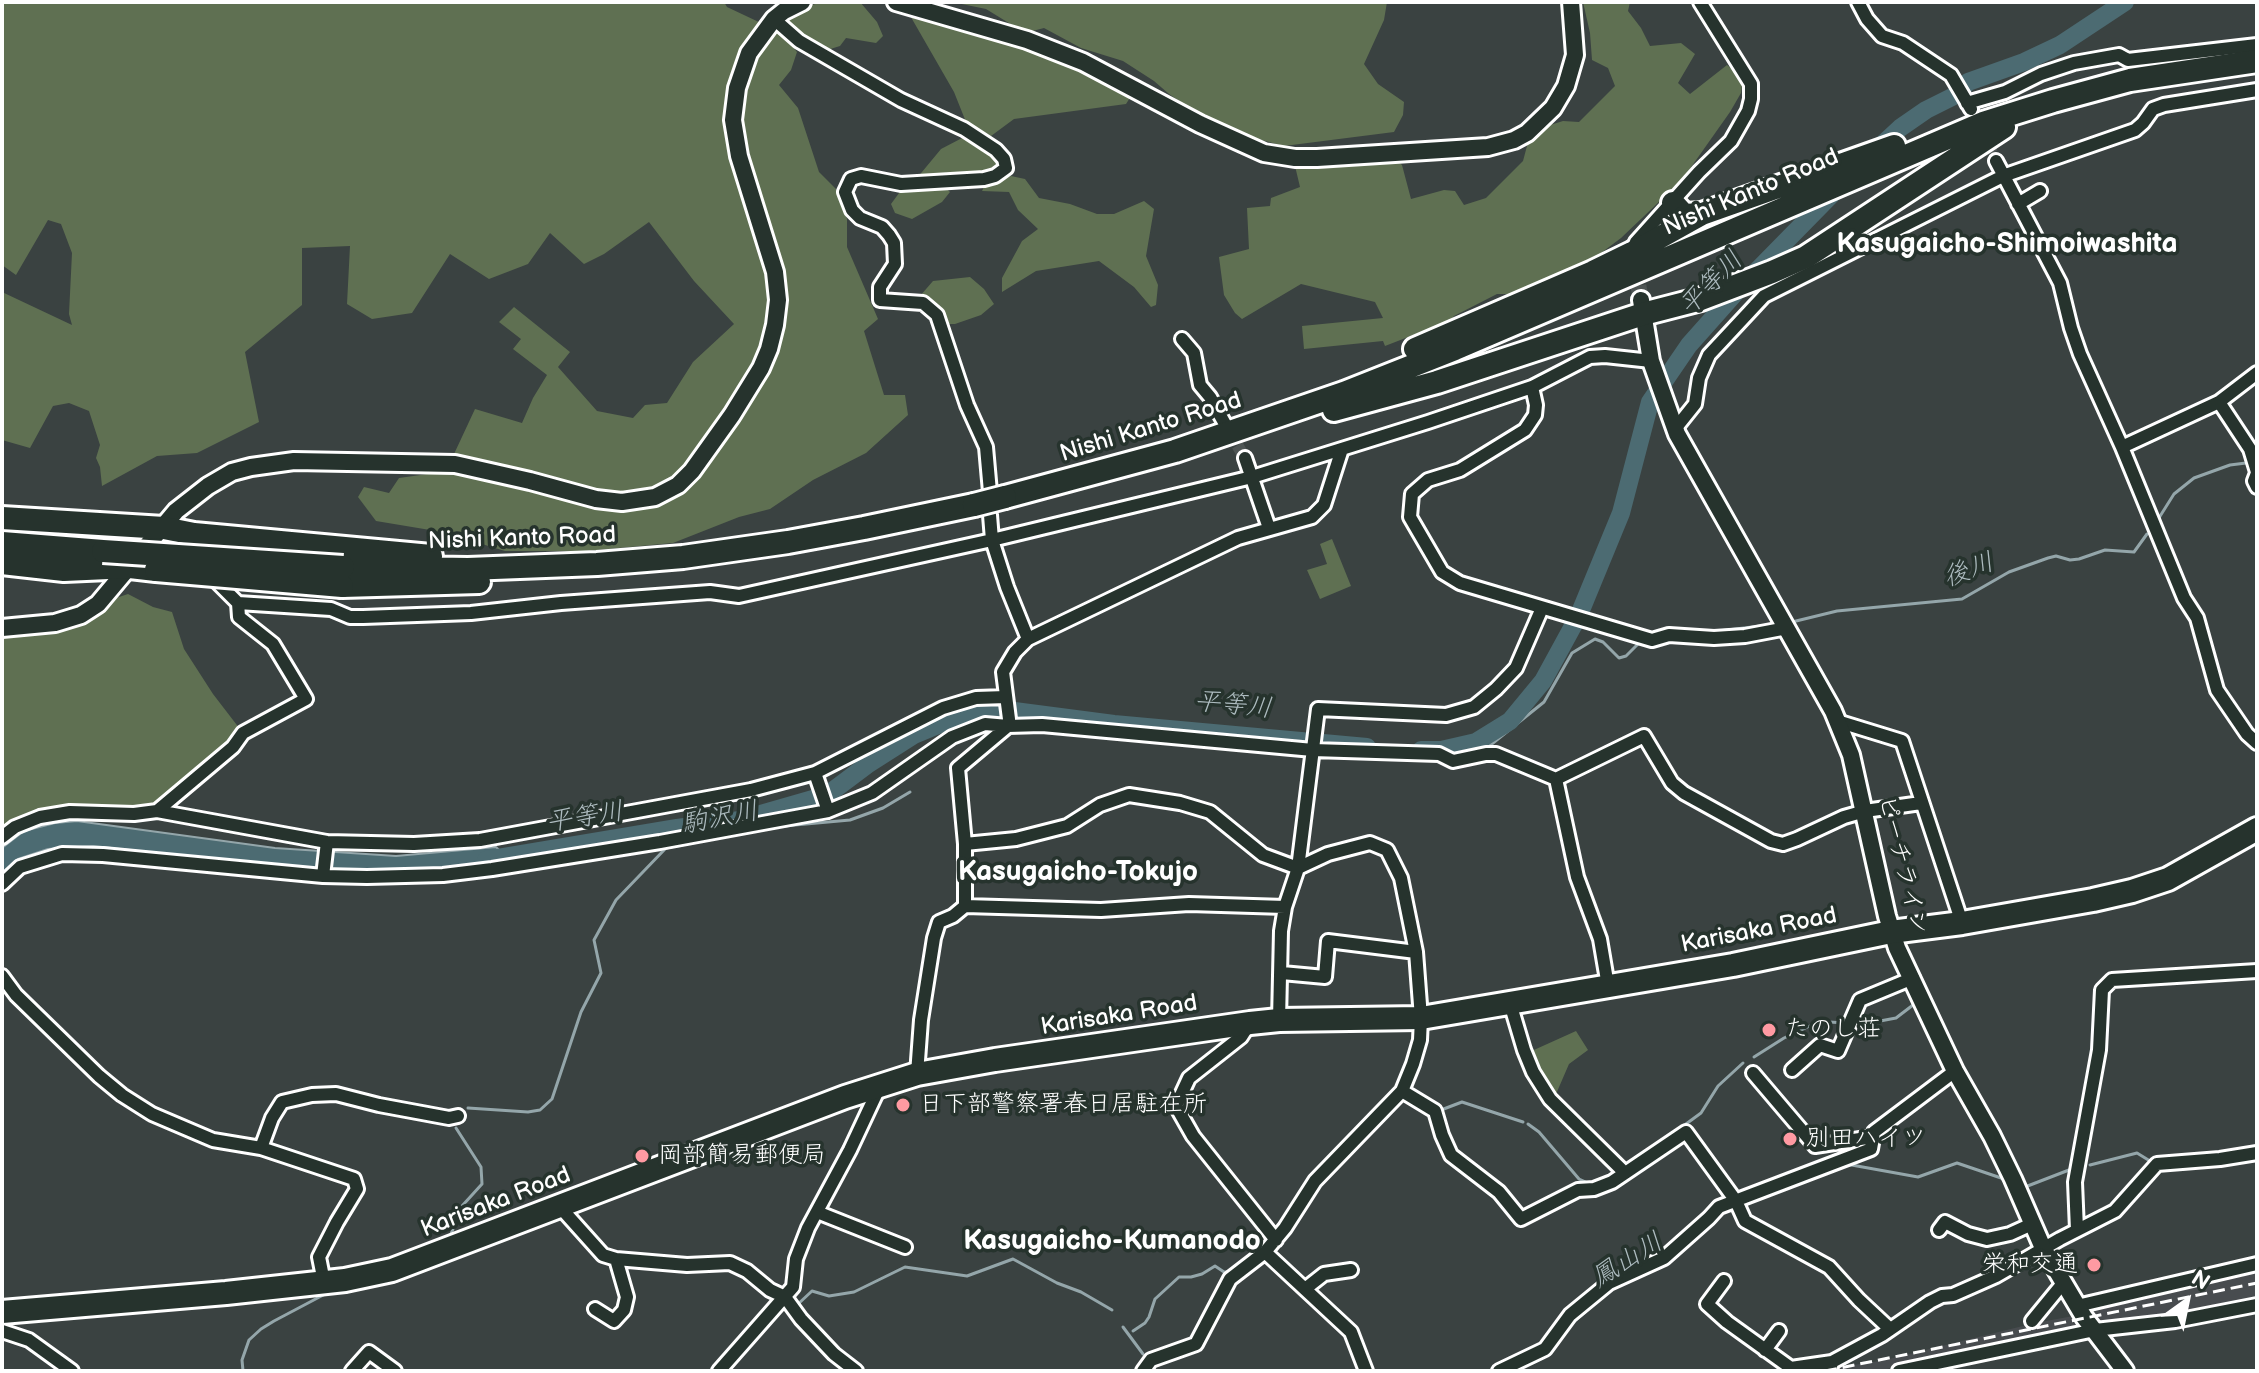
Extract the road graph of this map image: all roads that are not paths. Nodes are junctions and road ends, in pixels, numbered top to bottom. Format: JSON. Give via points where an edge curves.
{"nodes":[{"id":1,"x":802,"y":2,"type":"edge"},
{"id":2,"x":896,"y":2,"type":"edge"},
{"id":3,"x":1571,"y":2,"type":"edge"},
{"id":4,"x":1700,"y":2,"type":"edge"},
{"id":5,"x":1858,"y":2,"type":"edge"},
{"id":6,"x":927,"y":6,"type":"edge"},
{"id":7,"x":774,"y":19,"type":"junction"},
{"id":8,"x":2257,"y":45,"type":"edge"},
{"id":9,"x":2257,"y":61,"type":"edge"},
{"id":10,"x":2093,"y":90,"type":"junction"},
{"id":11,"x":2257,"y":90,"type":"edge"},
{"id":12,"x":2017,"y":112,"type":"junction"},
{"id":13,"x":1996,"y":161,"type":"tunnel mouth"},
{"id":14,"x":2003,"y":176,"type":"junction"},
{"id":15,"x":2040,"y":191,"type":"dead end"},
{"id":16,"x":1673,"y":203,"type":"junction"},
{"id":17,"x":2018,"y":204,"type":"junction"},
{"id":18,"x":1702,"y":214,"type":"junction"},
{"id":19,"x":1633,"y":257,"type":"junction"},
{"id":20,"x":1642,"y":307,"type":"junction"},
{"id":21,"x":1182,"y":339,"type":"dead end"},
{"id":22,"x":1651,"y":361,"type":"junction"},
{"id":23,"x":2257,"y":373,"type":"edge"},
{"id":24,"x":1532,"y":387,"type":"junction"},
{"id":25,"x":2219,"y":402,"type":"junction"},
{"id":26,"x":1230,"y":428,"type":"junction"},
{"id":27,"x":1675,"y":429,"type":"junction"},
{"id":28,"x":2122,"y":447,"type":"junction"},
{"id":29,"x":1342,"y":449,"type":"junction"},
{"id":30,"x":1175,"y":451,"type":"junction"},
{"id":31,"x":1245,"y":458,"type":"tunnel mouth"},
{"id":32,"x":2257,"y":472,"type":"edge"},
{"id":33,"x":1252,"y":477,"type":"junction"},
{"id":34,"x":2257,"y":487,"type":"edge"},
{"id":35,"x":990,"y":502,"type":"junction"},
{"id":36,"x":2,"y":518,"type":"edge"},
{"id":37,"x":164,"y":528,"type":"junction"},
{"id":38,"x":1269,"y":528,"type":"junction"},
{"id":39,"x":992,"y":540,"type":"junction"},
{"id":40,"x":2,"y":543,"type":"edge"},
{"id":41,"x":683,"y":557,"type":"junction"},
{"id":42,"x":2,"y":563,"type":"edge"},
{"id":43,"x":130,"y":567,"type":"junction"},
{"id":44,"x":343,"y":567,"type":"junction"},
{"id":45,"x":238,"y":603,"type":"junction"},
{"id":46,"x":1547,"y":610,"type":"junction"},
{"id":47,"x":2,"y":628,"type":"edge"},
{"id":48,"x":1787,"y":628,"type":"junction"},
{"id":49,"x":1028,"y":639,"type":"junction"},
{"id":50,"x":1006,"y":697,"type":"junction"},
{"id":51,"x":1837,"y":721,"type":"junction"},
{"id":52,"x":1008,"y":723,"type":"junction"},
{"id":53,"x":2257,"y":743,"type":"edge"},
{"id":54,"x":1313,"y":750,"type":"junction"},
{"id":55,"x":815,"y":773,"type":"junction"},
{"id":56,"x":1556,"y":779,"type":"junction"},
{"id":57,"x":1921,"y":803,"type":"junction"},
{"id":58,"x":157,"y":811,"type":"junction"},
{"id":59,"x":828,"y":811,"type":"junction"},
{"id":60,"x":1865,"y":811,"type":"junction"},
{"id":61,"x":2255,"y":834,"type":"edge"},
{"id":62,"x":2,"y":837,"type":"edge"},
{"id":63,"x":327,"y":842,"type":"junction"},
{"id":64,"x":965,"y":844,"type":"junction"},
{"id":65,"x":1298,"y":868,"type":"junction"},
{"id":66,"x":323,"y":876,"type":"junction"},
{"id":67,"x":2,"y":884,"type":"edge"},
{"id":68,"x":965,"y":906,"type":"junction"},
{"id":69,"x":1285,"y":907,"type":"junction"},
{"id":70,"x":1962,"y":923,"type":"junction"},
{"id":71,"x":1891,"y":932,"type":"junction"},
{"id":72,"x":1416,"y":952,"type":"junction"},
{"id":73,"x":2257,"y":971,"type":"edge"},
{"id":74,"x":1282,"y":973,"type":"junction"},
{"id":75,"x":2,"y":976,"type":"edge"},
{"id":76,"x":1913,"y":978,"type":"junction"},
{"id":77,"x":1608,"y":986,"type":"junction"},
{"id":78,"x":1510,"y":1003,"type":"junction"},
{"id":79,"x":1421,"y":1018,"type":"junction"},
{"id":80,"x":1279,"y":1020,"type":"junction"},
{"id":81,"x":1250,"y":1023,"type":"junction"},
{"id":82,"x":1792,"y":1070,"type":"dead end"},
{"id":83,"x":1955,"y":1071,"type":"junction"},
{"id":84,"x":1753,"y":1073,"type":"dead end"},
{"id":85,"x":917,"y":1074,"type":"junction"},
{"id":86,"x":880,"y":1085,"type":"junction"},
{"id":87,"x":1402,"y":1091,"type":"junction"},
{"id":88,"x":458,"y":1116,"type":"dead end"},
{"id":89,"x":1873,"y":1137,"type":"junction"},
{"id":90,"x":261,"y":1148,"type":"junction"},
{"id":91,"x":2257,"y":1153,"type":"edge"},
{"id":92,"x":1625,"y":1173,"type":"junction"},
{"id":93,"x":1736,"y":1201,"type":"junction"},
{"id":94,"x":560,"y":1207,"type":"junction"},
{"id":95,"x":817,"y":1212,"type":"junction"},
{"id":96,"x":2032,"y":1224,"type":"junction"},
{"id":97,"x":1939,"y":1230,"type":"dead end"},
{"id":98,"x":2077,"y":1230,"type":"junction"},
{"id":99,"x":1276,"y":1240,"type":"junction"},
{"id":100,"x":905,"y":1247,"type":"dead end"},
{"id":101,"x":2043,"y":1248,"type":"junction"},
{"id":102,"x":1265,"y":1252,"type":"junction"},
{"id":103,"x":616,"y":1259,"type":"junction"},
{"id":104,"x":2257,"y":1264,"type":"edge"},
{"id":105,"x":1351,"y":1270,"type":"dead end"},
{"id":106,"x":1724,"y":1281,"type":"dead end"},
{"id":107,"x":324,"y":1282,"type":"junction"},
{"id":108,"x":2064,"y":1282,"type":"junction"},
{"id":109,"x":1305,"y":1289,"type":"junction"},
{"id":110,"x":785,"y":1297,"type":"junction"},
{"id":111,"x":2257,"y":1305,"type":"edge"},
{"id":112,"x":2077,"y":1306,"type":"junction"},
{"id":113,"x":595,"y":1309,"type":"dead end"},
{"id":114,"x":2,"y":1312,"type":"edge"},
{"id":115,"x":2032,"y":1321,"type":"dead end"},
{"id":116,"x":1890,"y":1329,"type":"junction"},
{"id":117,"x":2095,"y":1330,"type":"junction"},
{"id":118,"x":2,"y":1331,"type":"edge"},
{"id":119,"x":1779,"y":1331,"type":"dead end"},
{"id":120,"x":1765,"y":1350,"type":"junction"},
{"id":121,"x":1831,"y":1367,"type":"edge"},
{"id":122,"x":72,"y":1371,"type":"edge"},
{"id":123,"x":352,"y":1371,"type":"edge"},
{"id":124,"x":395,"y":1371,"type":"edge"},
{"id":125,"x":719,"y":1371,"type":"edge"},
{"id":126,"x":856,"y":1371,"type":"edge"},
{"id":127,"x":1143,"y":1371,"type":"edge"},
{"id":128,"x":1366,"y":1371,"type":"edge"},
{"id":129,"x":1499,"y":1371,"type":"edge"},
{"id":130,"x":1899,"y":1371,"type":"edge"},
{"id":131,"x":2125,"y":1371,"type":"edge"}],
"edges":[{"from":1,"to":7,"type":"street"},
{"from":2,"to":6,"type":"street"},
{"from":3,"to":6,"type":"street","via":[[1575,55],[1566,86],[1553,108],[1527,133],[1488,147],[1317,158],[1253,149],[1083,62]]},
{"from":4,"to":16,"type":"street","via":[[1751,84],[1751,99],[1731,141]]},
{"from":5,"to":8,"type":"street","via":[[1882,36],[1910,47],[1951,75],[1969,106],[2074,63]]},
{"from":7,"to":35,"type":"street","via":[[799,41],[901,100],[964,129],[1004,159],[1006,168],[984,179],[901,184],[861,176],[851,179],[845,192],[852,210],[882,227],[894,243],[895,264],[880,287],[880,300],[923,303],[937,315],[986,447]]},
{"from":7,"to":37,"type":"street","via":[[749,53],[733,120],[775,272],[775,325],[749,389],[678,485],[655,497],[622,502],[455,464],[294,461],[232,472],[176,511]]},
{"from":9,"to":10,"type":"highway","name":"Nishi Kanto Road"},
{"from":10,"to":12,"type":"highway","name":"Nishi Kanto Road"},
{"from":10,"to":20,"type":"highway","via":[[1993,132],[1806,257],[1701,299]]},
{"from":11,"to":14,"type":"street","via":[[2164,105],[2153,109],[2135,130]]},
{"from":12,"to":18,"type":"highway","via":[[1929,134]]},
{"from":12,"to":26,"type":"highway","name":"Nishi Kanto Road","via":[[1455,349],[1344,393]]},
{"from":13,"to":14,"type":"street"},
{"from":14,"to":17,"type":"street"},
{"from":14,"to":27,"type":"street","via":[[1764,296],[1709,355],[1695,404]]},
{"from":15,"to":17,"type":"street"},
{"from":16,"to":18,"type":"highway","via":[[1684,215]]},
{"from":16,"to":19,"type":"street","via":[[1636,242]]},
{"from":17,"to":28,"type":"street","via":[[2060,283],[2080,354]]},
{"from":18,"to":19,"type":"highway"},
{"from":19,"to":26,"type":"highway"},
{"from":20,"to":22,"type":"street","name":"ピーチライン"},
{"from":20,"to":30,"type":"highway","via":[[1437,382]]},
{"from":21,"to":26,"type":"street","via":[[1194,353],[1200,385]]},
{"from":22,"to":24,"type":"street","via":[[1590,357]]},
{"from":22,"to":27,"type":"street","name":"ピーチライン"},
{"from":23,"to":25,"type":"street"},
{"from":24,"to":29,"type":"street"},
{"from":24,"to":46,"type":"street","via":[[1535,415],[1525,430],[1460,470],[1419,486],[1412,494],[1410,517],[1442,572],[1453,580]]},
{"from":25,"to":28,"type":"street"},
{"from":25,"to":32,"type":"street","via":[[2250,449]]},
{"from":26,"to":30,"type":"highway","name":"Nishi Kanto Road"},
{"from":27,"to":48,"type":"street","name":"ピーチライン"},
{"from":28,"to":53,"type":"street","via":[[2197,618],[2217,690]]},
{"from":29,"to":33,"type":"street"},
{"from":29,"to":38,"type":"street","via":[[1324,505],[1312,517]]},
{"from":30,"to":35,"type":"highway","name":"Nishi Kanto Road"},
{"from":31,"to":33,"type":"street"},
{"from":32,"to":34,"type":"street"},
{"from":33,"to":38,"type":"street"},
{"from":33,"to":39,"type":"street"},
{"from":35,"to":39,"type":"street"},
{"from":35,"to":41,"type":"highway","name":"Nishi Kanto Road"},
{"from":36,"to":37,"type":"highway"},
{"from":37,"to":43,"type":"street"},
{"from":37,"to":44,"type":"highway"},
{"from":37,"to":45,"type":"street"},
{"from":38,"to":49,"type":"street"},
{"from":39,"to":45,"type":"street","via":[[739,596],[710,592],[363,617],[331,609]]},
{"from":39,"to":49,"type":"street"},
{"from":40,"to":44,"type":"highway","name":"Nishi Kanto Road","bridge":true},
{"from":41,"to":44,"type":"highway","name":"Nishi Kanto Road","via":[[468,569]]},
{"from":41,"to":44,"type":"highway","via":[[459,584]]},
{"from":42,"to":43,"type":"highway","via":[[64,570]]},
{"from":43,"to":44,"type":"highway","bridge":true},
{"from":43,"to":47,"type":"street","via":[[98,604],[81,615]]},
{"from":45,"to":58,"type":"street","via":[[239,617],[273,644],[306,699],[243,733]]},
{"from":46,"to":48,"type":"street","via":[[1652,640],[1669,635],[1745,636]]},
{"from":46,"to":54,"type":"street","via":[[1516,668],[1474,707],[1446,715],[1318,709]]},
{"from":48,"to":51,"type":"street","name":"ピーチライン"},
{"from":49,"to":50,"type":"street","via":[[1003,672]]},
{"from":50,"to":52,"type":"street"},
{"from":50,"to":55,"type":"street","via":[[976,698],[943,708]]},
{"from":51,"to":57,"type":"street","via":[[1902,741]]},
{"from":51,"to":60,"type":"street","name":"ピーチライン"},
{"from":52,"to":54,"type":"street"},
{"from":52,"to":59,"type":"street","via":[[985,724],[952,737],[872,793]]},
{"from":52,"to":64,"type":"street","via":[[958,768]]},
{"from":54,"to":56,"type":"street","via":[[1439,754],[1453,761],[1496,754]]},
{"from":54,"to":65,"type":"street"},
{"from":55,"to":59,"type":"street"},
{"from":55,"to":63,"type":"street","via":[[751,790],[480,840]]},
{"from":56,"to":60,"type":"street","via":[[1644,736],[1672,783],[1684,793],[1771,841],[1783,844]]},
{"from":56,"to":77,"type":"street"},
{"from":57,"to":60,"type":"street"},
{"from":57,"to":70,"type":"street"},
{"from":58,"to":62,"type":"street","via":[[40,817]]},
{"from":58,"to":63,"type":"street"},
{"from":59,"to":66,"type":"street","via":[[492,869]]},
{"from":60,"to":71,"type":"street","name":"ピーチライン"},
{"from":61,"to":70,"type":"highway","name":"Karisaka Road","via":[[2168,879],[2132,891]]},
{"from":63,"to":66,"type":"street"},
{"from":64,"to":65,"type":"street","via":[[1067,826],[1100,805],[1129,795],[1210,812],[1263,855]]},
{"from":64,"to":68,"type":"street"},
{"from":65,"to":69,"type":"street"},
{"from":65,"to":72,"type":"street","via":[[1352,846],[1370,843],[1387,850],[1401,878]]},
{"from":66,"to":67,"type":"street","via":[[62,854],[20,867]]},
{"from":68,"to":69,"type":"street"},
{"from":68,"to":85,"type":"street","via":[[939,922],[934,938]]},
{"from":69,"to":74,"type":"street"},
{"from":70,"to":71,"type":"highway","name":"Karisaka Road"},
{"from":71,"to":76,"type":"street","name":"ピーチライン"},
{"from":71,"to":77,"type":"highway","name":"Karisaka Road"},
{"from":72,"to":74,"type":"street","via":[[1328,941],[1325,977]]},
{"from":72,"to":79,"type":"street"},
{"from":73,"to":98,"type":"street","via":[[2112,980],[2102,990],[2099,1050],[2075,1182]]},
{"from":74,"to":80,"type":"street"},
{"from":75,"to":90,"type":"street","via":[[122,1095],[213,1140]]},
{"from":76,"to":82,"type":"street","via":[[1860,1000],[1838,1051],[1820,1045]]},
{"from":76,"to":83,"type":"street","name":"ピーチライン"},
{"from":77,"to":78,"type":"highway","name":"Karisaka Road"},
{"from":78,"to":79,"type":"highway","name":"Karisaka Road"},
{"from":78,"to":92,"type":"street","via":[[1533,1072],[1550,1099]]},
{"from":79,"to":80,"type":"highway","name":"Karisaka Road"},
{"from":79,"to":87,"type":"street","via":[[1420,1040]]},
{"from":80,"to":81,"type":"highway","name":"Karisaka Road"},
{"from":81,"to":85,"type":"highway","name":"Karisaka Road"},
{"from":81,"to":99,"type":"street","via":[[1241,1037],[1189,1078],[1176,1106],[1193,1136]]},
{"from":83,"to":89,"type":"street"},
{"from":83,"to":96,"type":"street","name":"ピーチライン"},
{"from":84,"to":89,"type":"street","via":[[1815,1146]]},
{"from":85,"to":86,"type":"highway","name":"Karisaka Road"},
{"from":86,"to":94,"type":"highway","name":"Karisaka Road"},
{"from":86,"to":95,"type":"street"},
{"from":87,"to":92,"type":"street","via":[[1435,1111],[1451,1155],[1499,1192],[1521,1219]]},
{"from":87,"to":99,"type":"street","via":[[1315,1181]]},
{"from":88,"to":90,"type":"street","via":[[435,1116],[336,1094],[312,1095],[282,1102]]},
{"from":89,"to":93,"type":"street","via":[[1871,1149]]},
{"from":90,"to":107,"type":"street","via":[[354,1179],[357,1189],[319,1257]]},
{"from":91,"to":98,"type":"street","via":[[2157,1164],[2115,1211]]},
{"from":92,"to":93,"type":"street","via":[[1686,1132]]},
{"from":93,"to":116,"type":"street","via":[[1745,1221],[1829,1267]]},
{"from":93,"to":129,"type":"street","via":[[1719,1207],[1664,1258],[1609,1283],[1570,1315],[1545,1349]]},
{"from":94,"to":103,"type":"street","via":[[603,1255]]},
{"from":94,"to":107,"type":"highway","name":"Karisaka Road","via":[[392,1270]]},
{"from":95,"to":100,"type":"street"},
{"from":95,"to":110,"type":"street"},
{"from":96,"to":97,"type":"street","via":[[1987,1239],[1945,1222]]},
{"from":96,"to":101,"type":"street","name":"ピーチライン"},
{"from":98,"to":101,"type":"street"},
{"from":99,"to":102,"type":"street"},
{"from":101,"to":108,"type":"street","name":"ピーチライン"},
{"from":101,"to":116,"type":"street","via":[[1996,1276],[1930,1302]]},
{"from":102,"to":109,"type":"street"},
{"from":102,"to":127,"type":"street","via":[[1230,1279],[1196,1344],[1151,1360]]},
{"from":103,"to":110,"type":"street","via":[[730,1263]]},
{"from":103,"to":113,"type":"street","via":[[627,1297],[624,1310],[614,1321]]},
{"from":104,"to":112,"type":"street"},
{"from":105,"to":109,"type":"street","via":[[1324,1274]]},
{"from":106,"to":120,"type":"street","via":[[1707,1304]]},
{"from":107,"to":114,"type":"highway","name":"Karisaka Road"},
{"from":108,"to":112,"type":"street","name":"ピーチライン"},
{"from":108,"to":115,"type":"street"},
{"from":109,"to":128,"type":"street","via":[[1351,1332]]},
{"from":110,"to":125,"type":"street"},
{"from":110,"to":126,"type":"street","via":[[834,1354]]},
{"from":111,"to":117,"type":"street"},
{"from":112,"to":117,"type":"street","name":"ピーチライン"},
{"from":116,"to":121,"type":"street"},
{"from":117,"to":130,"type":"street"},
{"from":117,"to":131,"type":"street","name":"ピーチライン"},
{"from":118,"to":122,"type":"street","via":[[29,1340]]},
{"from":119,"to":120,"type":"street"},
{"from":120,"to":121,"type":"street","via":[[1791,1368]]},
{"from":123,"to":124,"type":"street","via":[[369,1352]]}]}
